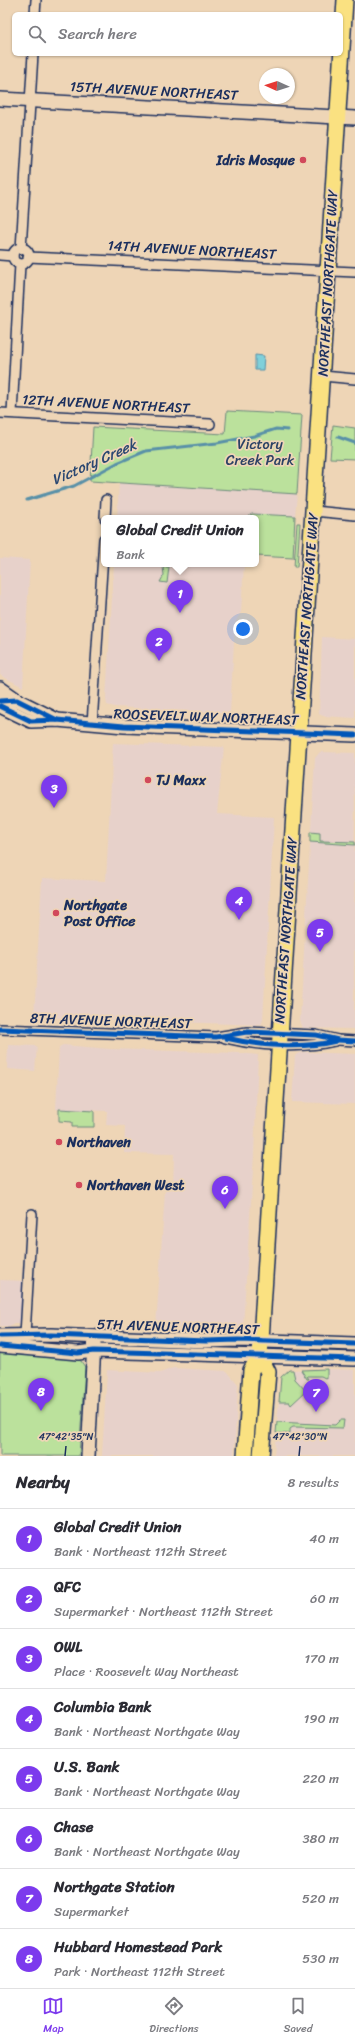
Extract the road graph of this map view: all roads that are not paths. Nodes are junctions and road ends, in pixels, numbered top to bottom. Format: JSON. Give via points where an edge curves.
{"nodes":[{"id":1,"x":36,"y":0,"type":"edge"},
{"id":2,"x":345,"y":0,"type":"edge"},
{"id":3,"x":35,"y":12,"type":"edge"},
{"id":4,"x":343,"y":33,"type":"edge"},
{"id":5,"x":33,"y":56,"type":"edge"},
{"id":6,"x":342,"y":56,"type":"edge"},
{"id":7,"x":0,"y":99,"type":"edge"},
{"id":8,"x":31,"y":101,"type":"junction"},
{"id":9,"x":338,"y":117,"type":"junction"},
{"id":10,"x":355,"y":118,"type":"edge"},
{"id":11,"x":21,"y":248,"type":"junction"},
{"id":12,"x":0,"y":255,"type":"edge"},
{"id":13,"x":13,"y":256,"type":"junction"},
{"id":14,"x":28,"y":257,"type":"junction"},
{"id":15,"x":20,"y":264,"type":"junction"},
{"id":16,"x":329,"y":271,"type":"junction"},
{"id":17,"x":355,"y":272,"type":"edge"},
{"id":18,"x":323,"y":376,"type":"junction"},
{"id":19,"x":355,"y":378,"type":"edge"},
{"id":20,"x":0,"y":413,"type":"edge"},
{"id":21,"x":12,"y":413,"type":"junction"},
{"id":22,"x":210,"y":424,"type":"dead end"},
{"id":23,"x":106,"y":500,"type":"dead end"},
{"id":24,"x":314,"y":511,"type":"junction"},
{"id":25,"x":105,"y":515,"type":"edge"},
{"id":26,"x":355,"y":515,"type":"edge"},
{"id":27,"x":102,"y":567,"type":"edge"},
{"id":28,"x":0,"y":688,"type":"edge"},
{"id":29,"x":18,"y":700,"type":"junction"},
{"id":30,"x":2,"y":707,"type":"edge"},
{"id":31,"x":57,"y":720,"type":"junction"},
{"id":32,"x":92,"y":724,"type":"junction"},
{"id":33,"x":298,"y":733,"type":"junction"},
{"id":34,"x":355,"y":735,"type":"edge"},
{"id":35,"x":0,"y":1029,"type":"edge"},
{"id":36,"x":280,"y":1039,"type":"junction"},
{"id":37,"x":355,"y":1041,"type":"edge"},
{"id":38,"x":32,"y":1214,"type":"dead end"},
{"id":39,"x":25,"y":1335,"type":"junction"},
{"id":40,"x":0,"y":1336,"type":"edge"},
{"id":41,"x":95,"y":1336,"type":"junction"},
{"id":42,"x":260,"y":1341,"type":"junction"},
{"id":43,"x":355,"y":1344,"type":"edge"},
{"id":44,"x":0,"y":1346,"type":"edge"},
{"id":45,"x":94,"y":1351,"type":"junction"},
{"id":46,"x":260,"y":1356,"type":"junction"},
{"id":47,"x":355,"y":1359,"type":"edge"},
{"id":48,"x":88,"y":1456,"type":"edge"},
{"id":49,"x":245,"y":1456,"type":"edge"},
{"id":50,"x":261,"y":1456,"type":"edge"}],
"edges":[{"from":1,"to":3,"type":"street"},
{"from":2,"to":4,"type":"main road","name":"NORTHEAST NORTHGATE WAY"},
{"from":5,"to":8,"type":"street"},
{"from":6,"to":9,"type":"main road","name":"NORTHEAST NORTHGATE WAY"},
{"from":7,"to":8,"type":"main road","name":"15TH AVENUE NORTHEAST"},
{"from":8,"to":9,"type":"main road","name":"15TH AVENUE NORTHEAST"},
{"from":8,"to":11,"type":"street"},
{"from":9,"to":10,"type":"main road","name":"15TH AVENUE NORTHEAST"},
{"from":9,"to":16,"type":"main road","name":"NORTHEAST NORTHGATE WAY"},
{"from":11,"to":13,"type":"street","via":[[15,251]]},
{"from":11,"to":14,"type":"street","via":[[26,251]]},
{"from":12,"to":13,"type":"street"},
{"from":13,"to":15,"type":"street","via":[[15,262]]},
{"from":14,"to":15,"type":"street","via":[[25,263]]},
{"from":14,"to":16,"type":"street","name":"14TH AVENUE NORTHEAST"},
{"from":15,"to":21,"type":"street"},
{"from":16,"to":17,"type":"street","name":"14TH AVENUE NORTHEAST"},
{"from":16,"to":18,"type":"main road","name":"NORTHEAST NORTHGATE WAY"},
{"from":18,"to":19,"type":"street"},
{"from":18,"to":24,"type":"main road","name":"NORTHEAST NORTHGATE WAY"},
{"from":20,"to":21,"type":"street","name":"12TH AVENUE NORTHEAST"},
{"from":21,"to":22,"type":"street","name":"12TH AVENUE NORTHEAST"},
{"from":23,"to":25,"type":"street"},
{"from":24,"to":26,"type":"street"},
{"from":24,"to":33,"type":"main road","name":"NORTHEAST NORTHGATE WAY"},
{"from":27,"to":32,"type":"street"},
{"from":28,"to":29,"type":"main road"},
{"from":29,"to":30,"type":"main road","name":"ROOSEVELT WAY NORTHEAST"},
{"from":29,"to":31,"type":"main road","name":"ROOSEVELT WAY NORTHEAST"},
{"from":30,"to":31,"type":"main road","name":"ROOSEVELT WAY NORTHEAST","via":[[30,721]]},
{"from":31,"to":32,"type":"main road","name":"ROOSEVELT WAY NORTHEAST"},
{"from":32,"to":33,"type":"main road","name":"ROOSEVELT WAY NORTHEAST"},
{"from":33,"to":34,"type":"main road","name":"ROOSEVELT WAY NORTHEAST"},
{"from":33,"to":36,"type":"main road","name":"NORTHEAST NORTHGATE WAY"},
{"from":35,"to":36,"type":"street","name":"8TH AVENUE NORTHEAST","via":[[222,1037],[247,1032]]},
{"from":36,"to":37,"type":"street","name":"8TH AVENUE NORTHEAST","via":[[316,1035]]},
{"from":36,"to":42,"type":"main road","name":"NORTHEAST NORTHGATE WAY"},
{"from":38,"to":39,"type":"street"},
{"from":39,"to":40,"type":"main road","name":"5TH AVENUE NORTHEAST"},
{"from":39,"to":41,"type":"main road","name":"5TH AVENUE NORTHEAST"},
{"from":41,"to":42,"type":"main road","name":"5TH AVENUE NORTHEAST"},
{"from":41,"to":45,"type":"main road"},
{"from":42,"to":43,"type":"main road","name":"5TH AVENUE NORTHEAST"},
{"from":42,"to":46,"type":"main road","name":"NORTHEAST NORTHGATE WAY"},
{"from":44,"to":45,"type":"main road","name":"5TH AVENUE NORTHEAST","via":[[78,1353]]},
{"from":45,"to":46,"type":"main road","name":"5TH AVENUE NORTHEAST"},
{"from":45,"to":48,"type":"main road"},
{"from":46,"to":47,"type":"main road","name":"5TH AVENUE NORTHEAST"},
{"from":46,"to":49,"type":"main road","name":"NORTHEAST NORTHGATE WAY","via":[[251,1370]]},
{"from":46,"to":50,"type":"main road","name":"NORTHEAST NORTHGATE WAY","via":[[268,1372]]}]}
